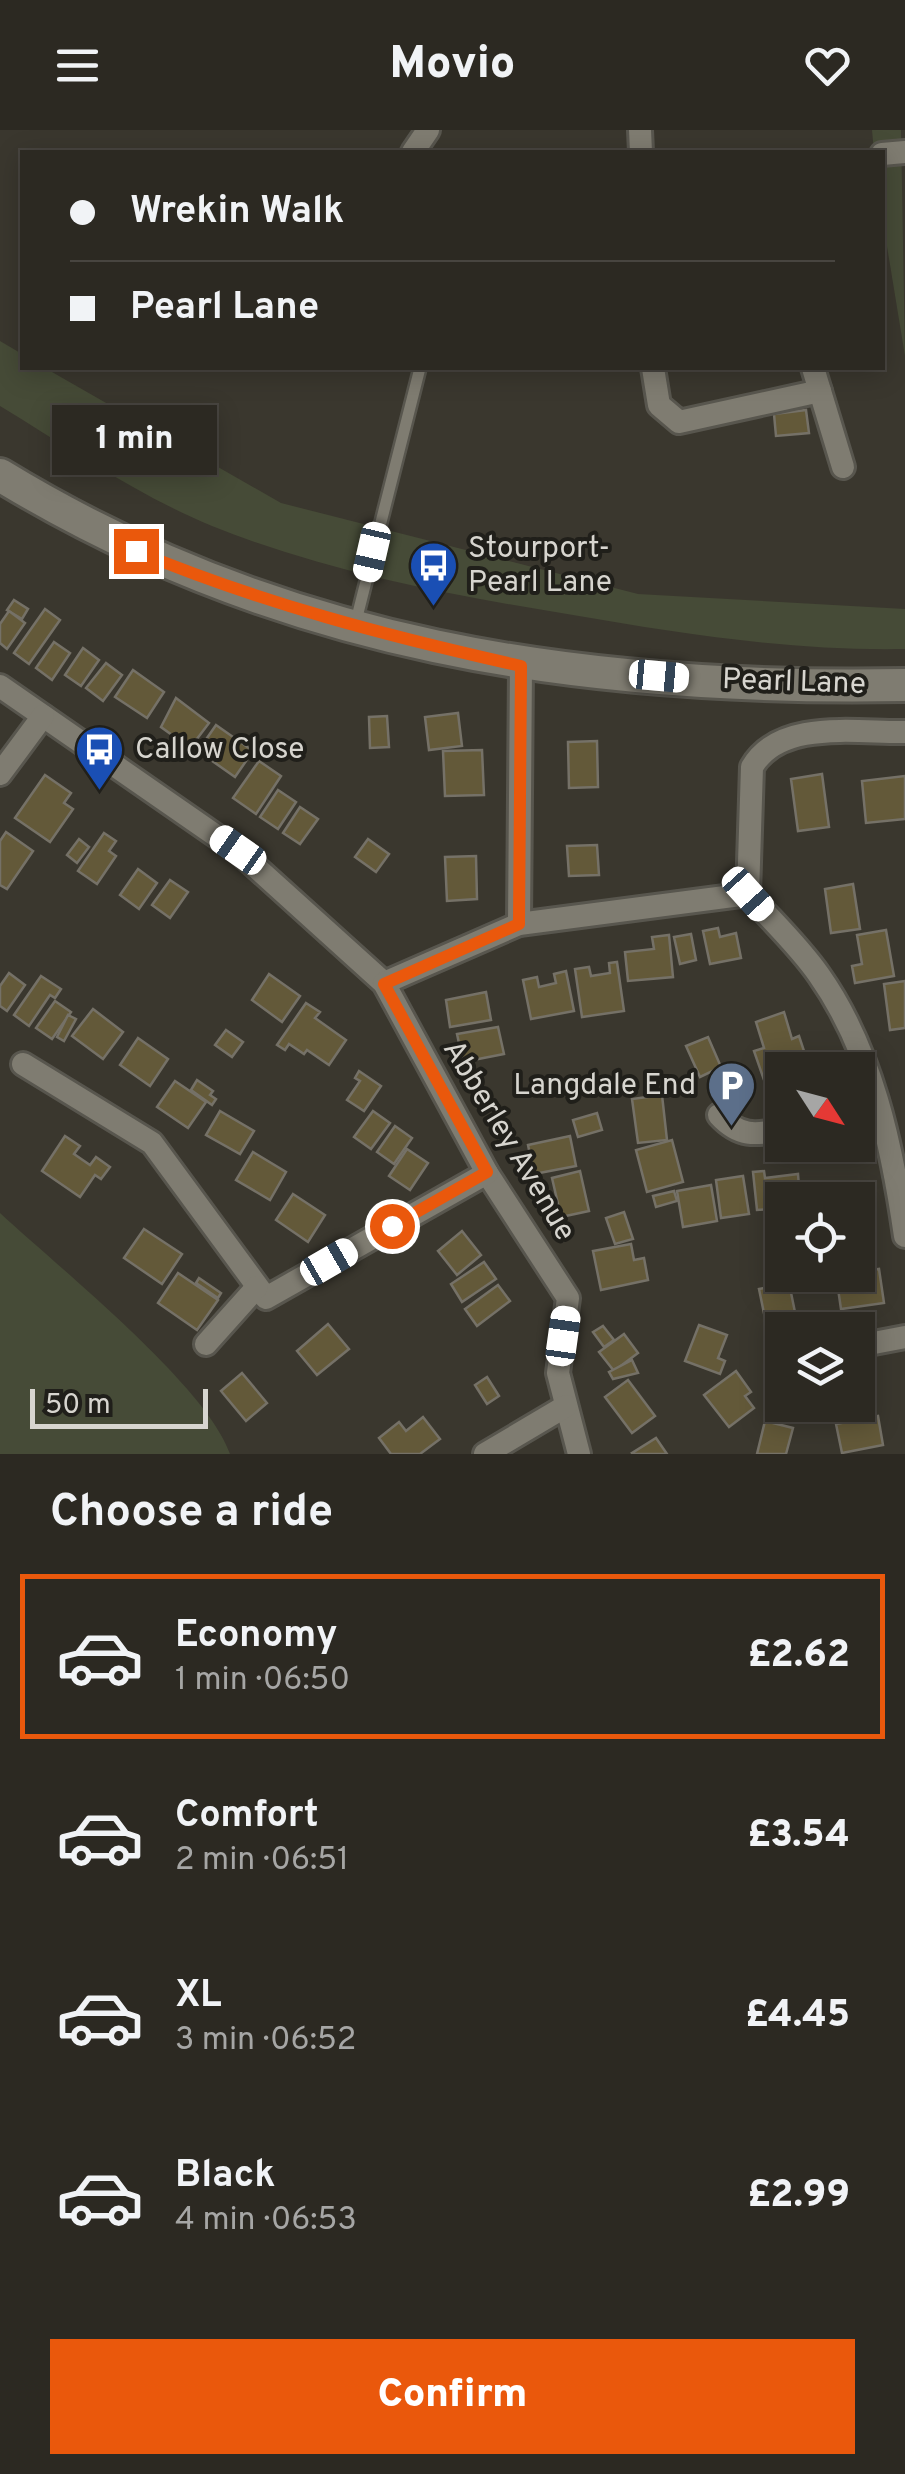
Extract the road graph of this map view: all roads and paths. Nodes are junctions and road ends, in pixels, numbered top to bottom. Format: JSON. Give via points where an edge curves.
{"nodes":[{"id":1,"x":419,"y":370,"type":"edge"},
{"id":2,"x":652,"y":370,"type":"edge"},
{"id":3,"x":814,"y":370,"type":"edge"},
{"id":4,"x":820,"y":391,"type":"junction"},
{"id":5,"x":843,"y":467,"type":"dead end"},
{"id":6,"x":0,"y":475,"type":"edge"},
{"id":7,"x":354,"y":629,"type":"junction"},
{"id":8,"x":521,"y":666,"type":"junction"},
{"id":9,"x":0,"y":686,"type":"edge"},
{"id":10,"x":905,"y":686,"type":"edge"},
{"id":11,"x":43,"y":716,"type":"junction"},
{"id":12,"x":905,"y":732,"type":"edge"},
{"id":13,"x":0,"y":774,"type":"edge"},
{"id":14,"x":748,"y":894,"type":"junction"},
{"id":15,"x":519,"y":924,"type":"junction"},
{"id":16,"x":384,"y":984,"type":"junction"},
{"id":17,"x":856,"y":1052,"type":"edge"},
{"id":18,"x":23,"y":1064,"type":"dead end"},
{"id":19,"x":720,"y":1115,"type":"dead end"},
{"id":20,"x":765,"y":1133,"type":"edge"},
{"id":21,"x":875,"y":1134,"type":"edge"},
{"id":22,"x":487,"y":1172,"type":"junction"},
{"id":23,"x":904,"y":1220,"type":"edge"},
{"id":24,"x":257,"y":1287,"type":"junction"},
{"id":25,"x":905,"y":1337,"type":"edge"},
{"id":26,"x":875,"y":1343,"type":"edge"},
{"id":27,"x":206,"y":1344,"type":"dead end"},
{"id":28,"x":566,"y":1406,"type":"junction"},
{"id":29,"x":485,"y":1454,"type":"edge"},
{"id":30,"x":579,"y":1454,"type":"edge"}],
"edges":[{"from":1,"to":7,"type":"lane"},
{"from":2,"to":4,"type":"street","via":[[660,405],[679,422]]},
{"from":3,"to":4,"type":"street"},
{"from":4,"to":5,"type":"street"},
{"from":6,"to":7,"type":"main road","name":"Pearl Lane","via":[[136,551]]},
{"from":7,"to":8,"type":"main road","name":"Pearl Lane"},
{"from":8,"to":10,"type":"main road","name":"Pearl Lane","via":[[762,684]]},
{"from":8,"to":15,"type":"street"},
{"from":9,"to":11,"type":"street","name":"Abberley Avenue"},
{"from":11,"to":13,"type":"street"},
{"from":11,"to":16,"type":"street","name":"Abberley Avenue","via":[[238,850]]},
{"from":12,"to":14,"type":"street","via":[[817,733],[772,744],[752,766]]},
{"from":14,"to":15,"type":"street"},
{"from":14,"to":17,"type":"street","via":[[818,974],[852,1030]]},
{"from":15,"to":16,"type":"street"},
{"from":16,"to":22,"type":"street","name":"Abberley Avenue"},
{"from":18,"to":24,"type":"street","via":[[152,1143]]},
{"from":19,"to":20,"type":"street","via":[[732,1128]]},
{"from":21,"to":23,"type":"street"},
{"from":22,"to":24,"type":"street","via":[[266,1298]]},
{"from":22,"to":28,"type":"street","name":"Abberley Avenue","via":[[568,1298],[558,1374]]},
{"from":24,"to":27,"type":"street"},
{"from":25,"to":26,"type":"street"},
{"from":28,"to":29,"type":"street"},
{"from":28,"to":30,"type":"street","name":"Abberley Avenue"}]}
